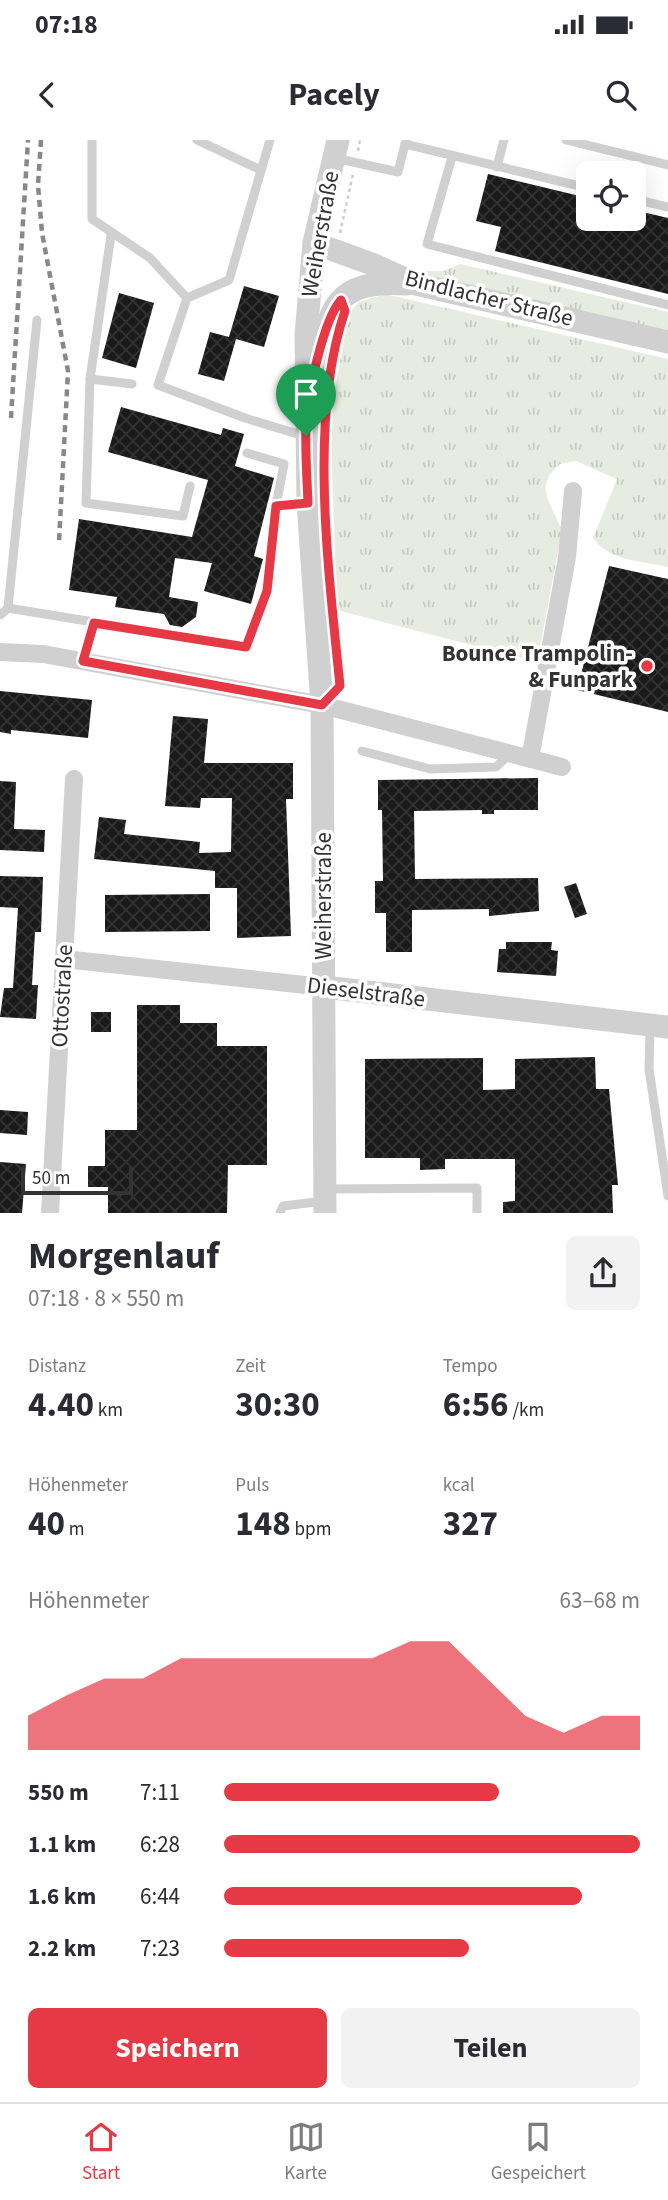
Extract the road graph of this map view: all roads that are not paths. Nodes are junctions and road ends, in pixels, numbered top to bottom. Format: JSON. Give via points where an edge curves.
{"nodes":[{"id":1,"x":92,"y":140,"type":"edge"},
{"id":2,"x":197,"y":140,"type":"edge"},
{"id":3,"x":270,"y":140,"type":"edge"},
{"id":4,"x":504,"y":140,"type":"edge"},
{"id":5,"x":566,"y":140,"type":"edge"},
{"id":6,"x":406,"y":142,"type":"edge"},
{"id":7,"x":335,"y":149,"type":"edge"},
{"id":8,"x":452,"y":157,"type":"junction"},
{"id":9,"x":668,"y":165,"type":"edge"},
{"id":10,"x":498,"y":167,"type":"junction"},
{"id":11,"x":261,"y":170,"type":"junction"},
{"id":12,"x":576,"y":185,"type":"edge"},
{"id":13,"x":646,"y":202,"type":"edge"},
{"id":14,"x":668,"y":207,"type":"edge"},
{"id":15,"x":111,"y":234,"type":"junction"},
{"id":16,"x":314,"y":243,"type":"junction"},
{"id":17,"x":416,"y":284,"type":"junction"},
{"id":18,"x":187,"y":298,"type":"junction"},
{"id":19,"x":668,"y":305,"type":"edge"},
{"id":20,"x":37,"y":320,"type":"dead end"},
{"id":21,"x":668,"y":342,"type":"edge"},
{"id":22,"x":90,"y":379,"type":"junction"},
{"id":23,"x":132,"y":384,"type":"dead end"},
{"id":24,"x":306,"y":430,"type":"junction"},
{"id":25,"x":247,"y":453,"type":"dead end"},
{"id":26,"x":190,"y":486,"type":"dead end"},
{"id":27,"x":573,"y":491,"type":"dead end"},
{"id":28,"x":308,"y":503,"type":"junction"},
{"id":29,"x":276,"y":506,"type":"junction"},
{"id":30,"x":8,"y":608,"type":"junction"},
{"id":31,"x":0,"y":615,"type":"edge"},
{"id":32,"x":94,"y":623,"type":"junction"},
{"id":33,"x":0,"y":652,"type":"edge"},
{"id":34,"x":83,"y":661,"type":"junction"},
{"id":35,"x":322,"y":705,"type":"junction"},
{"id":36,"x":362,"y":751,"type":"dead end"},
{"id":37,"x":510,"y":754,"type":"junction"},
{"id":38,"x":530,"y":760,"type":"junction"},
{"id":39,"x":562,"y":767,"type":"dead end"},
{"id":40,"x":74,"y":779,"type":"dead end"},
{"id":41,"x":64,"y":959,"type":"junction"},
{"id":42,"x":324,"y":988,"type":"junction"},
{"id":43,"x":659,"y":1026,"type":"edge"},
{"id":44,"x":668,"y":1196,"type":"edge"},
{"id":45,"x":325,"y":1201,"type":"edge"},
{"id":46,"x":50,"y":1213,"type":"edge"},
{"id":47,"x":280,"y":1213,"type":"edge"},
{"id":48,"x":477,"y":1213,"type":"edge"}],
"edges":[{"from":1,"to":15,"type":"lane","via":[[92,219]]},
{"from":2,"to":11,"type":"lane"},
{"from":3,"to":11,"type":"lane"},
{"from":4,"to":10,"type":"lane"},
{"from":5,"to":9,"type":"lane"},
{"from":6,"to":7,"type":"lane","via":[[398,172],[356,164]]},
{"from":6,"to":8,"type":"lane"},
{"from":7,"to":16,"type":"street","name":"Weiherstraße"},
{"from":8,"to":10,"type":"lane"},
{"from":8,"to":19,"type":"lane","via":[[427,244]]},
{"from":10,"to":12,"type":"lane"},
{"from":11,"to":18,"type":"lane","via":[[229,280]]},
{"from":13,"to":14,"type":"lane"},
{"from":15,"to":18,"type":"lane","via":[[150,258]]},
{"from":15,"to":22,"type":"lane"},
{"from":16,"to":17,"type":"street","name":"Bindlacher Straße"},
{"from":16,"to":24,"type":"street","name":"Weiherstraße","via":[[306,335]]},
{"from":17,"to":21,"type":"street","name":"Bindlacher Straße"},
{"from":17,"to":24,"type":"street","via":[[365,284],[333,309]]},
{"from":18,"to":24,"type":"lane","via":[[158,385],[245,418]]},
{"from":20,"to":30,"type":"lane"},
{"from":22,"to":23,"type":"lane"},
{"from":22,"to":26,"type":"lane","via":[[86,503],[183,516]]},
{"from":24,"to":28,"type":"street","name":"Weiherstraße"},
{"from":25,"to":29,"type":"lane","via":[[284,464]]},
{"from":27,"to":38,"type":"street","via":[[567,556]]},
{"from":28,"to":29,"type":"lane"},
{"from":28,"to":35,"type":"street","name":"Weiherstraße"},
{"from":29,"to":32,"type":"lane","via":[[267,591],[246,647]]},
{"from":30,"to":31,"type":"lane"},
{"from":30,"to":32,"type":"lane"},
{"from":32,"to":34,"type":"lane"},
{"from":33,"to":34,"type":"street"},
{"from":34,"to":35,"type":"street"},
{"from":35,"to":37,"type":"street"},
{"from":35,"to":42,"type":"street","name":"Weiherstraße"},
{"from":36,"to":37,"type":"lane","via":[[430,769],[496,767]]},
{"from":37,"to":38,"type":"street"},
{"from":38,"to":39,"type":"street"},
{"from":40,"to":41,"type":"street","name":"Ottostraße"},
{"from":41,"to":42,"type":"street","name":"Dieselstraße"},
{"from":41,"to":46,"type":"street","name":"Ottostraße"},
{"from":42,"to":43,"type":"street","name":"Dieselstraße"},
{"from":42,"to":45,"type":"street","name":"Weiherstraße"},
{"from":43,"to":44,"type":"lane","via":[[649,1069]]},
{"from":45,"to":47,"type":"lane","via":[[290,1203]]},
{"from":45,"to":48,"type":"lane","via":[[477,1188]]}]}
